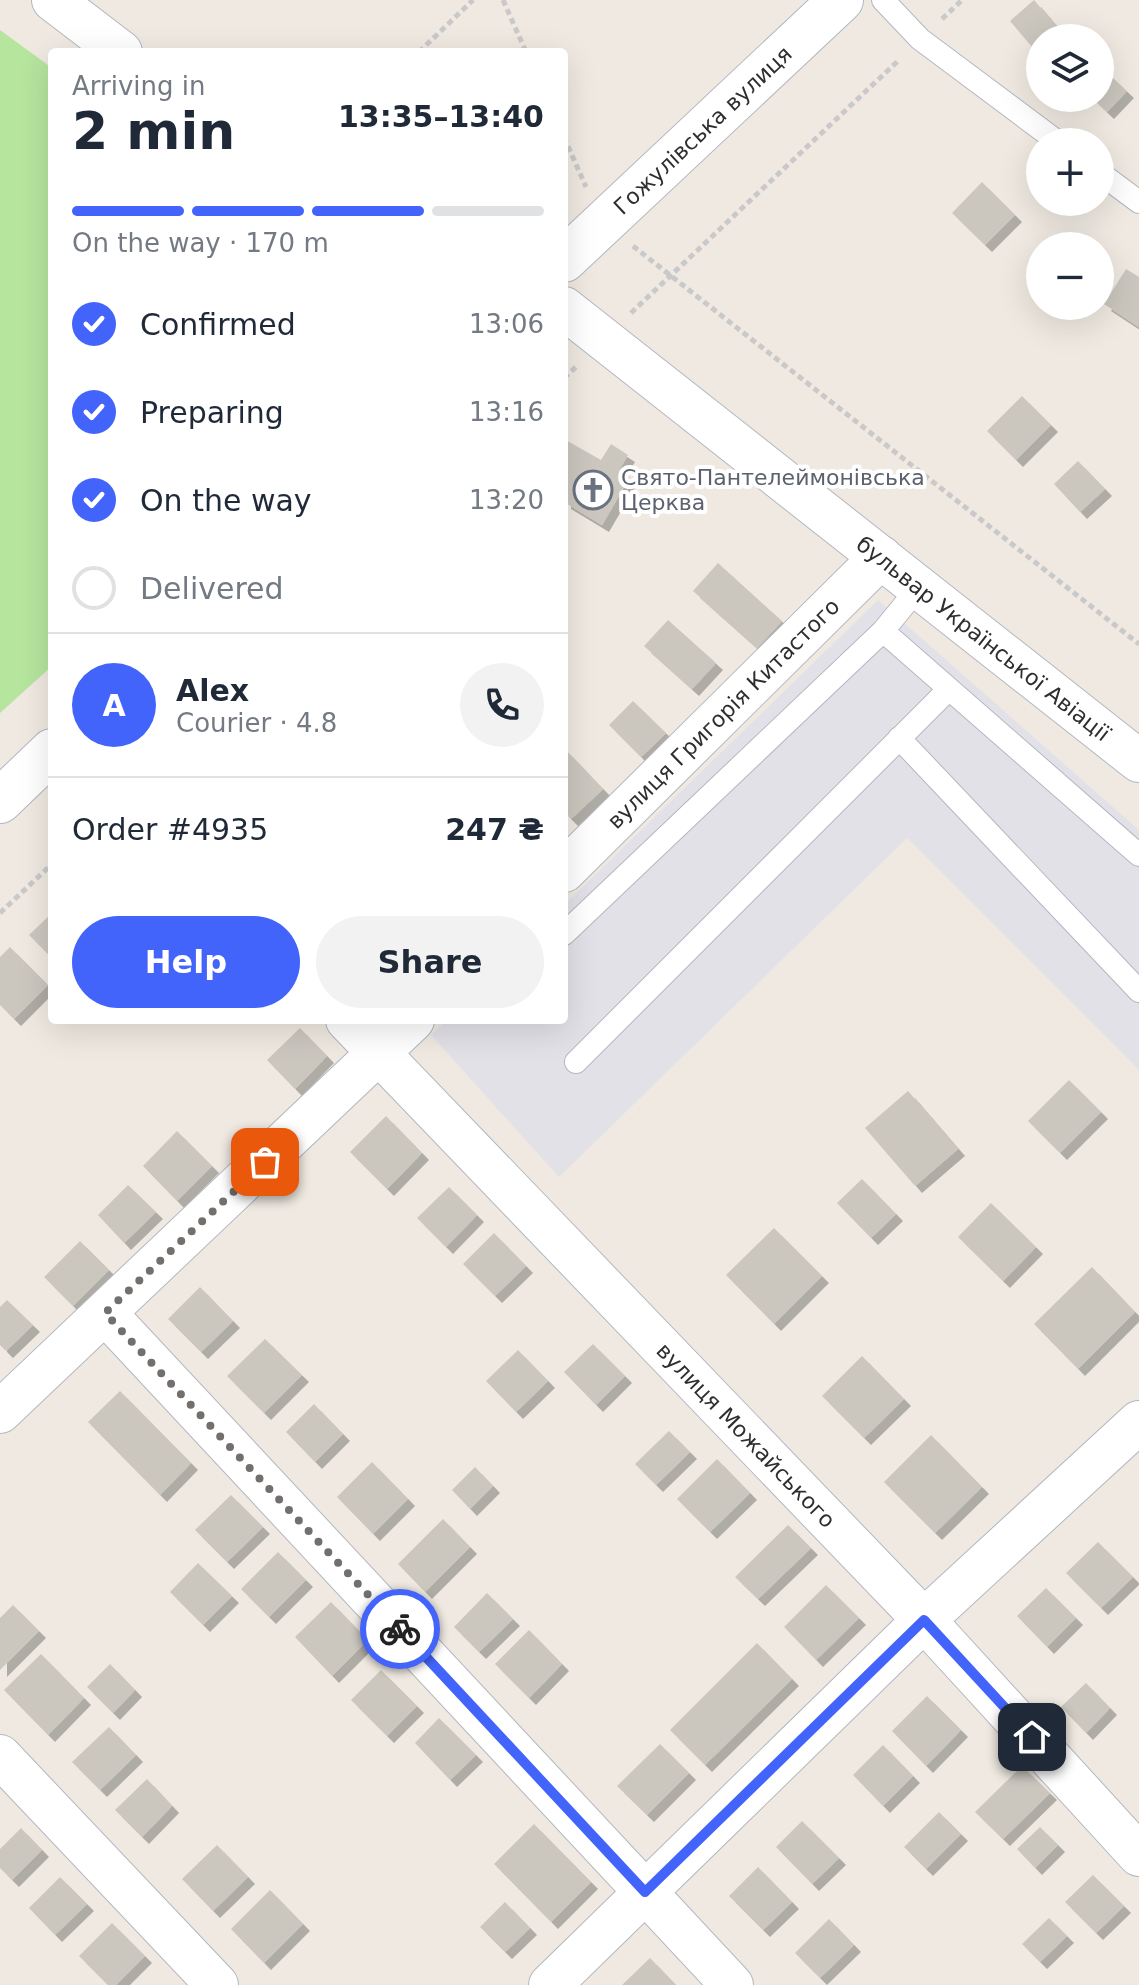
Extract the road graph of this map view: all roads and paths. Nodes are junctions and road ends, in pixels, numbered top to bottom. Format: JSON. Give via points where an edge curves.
{"nodes":[{"id":1,"x":53,"y":0,"type":"edge"},
{"id":2,"x":473,"y":0,"type":"edge"},
{"id":3,"x":503,"y":0,"type":"edge"},
{"id":4,"x":841,"y":0,"type":"edge"},
{"id":5,"x":883,"y":0,"type":"edge"},
{"id":6,"x":962,"y":0,"type":"edge"},
{"id":7,"x":920,"y":39,"type":"junction"},
{"id":8,"x":116,"y":48,"type":"edge"},
{"id":9,"x":423,"y":48,"type":"edge"},
{"id":10,"x":524,"y":48,"type":"edge"},
{"id":11,"x":1039,"y":128,"type":"edge"},
{"id":12,"x":1114,"y":183,"type":"edge"},
{"id":13,"x":1139,"y":202,"type":"edge"},
{"id":14,"x":568,"y":256,"type":"edge"},
{"id":15,"x":671,"y":275,"type":"junction"},
{"id":16,"x":568,"y":311,"type":"edge"},
{"id":17,"x":604,"y":340,"type":"junction"},
{"id":18,"x":568,"y":374,"type":"edge"},
{"id":19,"x":881,"y":557,"type":"junction"},
{"id":20,"x":919,"y":587,"type":"junction"},
{"id":21,"x":883,"y":631,"type":"junction"},
{"id":22,"x":1139,"y":644,"type":"edge"},
{"id":23,"x":948,"y":690,"type":"junction"},
{"id":24,"x":899,"y":738,"type":"junction"},
{"id":25,"x":48,"y":755,"type":"edge"},
{"id":26,"x":1139,"y":761,"type":"edge"},
{"id":27,"x":0,"y":801,"type":"edge"},
{"id":28,"x":1139,"y":855,"type":"edge"},
{"id":29,"x":568,"y":867,"type":"edge"},
{"id":30,"x":48,"y":868,"type":"edge"},
{"id":31,"x":0,"y":913,"type":"edge"},
{"id":32,"x":568,"y":930,"type":"edge"},
{"id":33,"x":1139,"y":991,"type":"edge"},
{"id":34,"x":351,"y":1024,"type":"edge"},
{"id":35,"x":409,"y":1024,"type":"edge"},
{"id":36,"x":379,"y":1054,"type":"junction"},
{"id":37,"x":576,"y":1062,"type":"dead end"},
{"id":38,"x":105,"y":1313,"type":"junction"},
{"id":39,"x":0,"y":1412,"type":"edge"},
{"id":40,"x":1139,"y":1422,"type":"edge"},
{"id":41,"x":924,"y":1620,"type":"junction"},
{"id":42,"x":0,"y":1756,"type":"edge"},
{"id":43,"x":1139,"y":1855,"type":"edge"},
{"id":44,"x":645,"y":1892,"type":"junction"},
{"id":45,"x":217,"y":1985,"type":"edge"},
{"id":46,"x":550,"y":1985,"type":"edge"},
{"id":47,"x":732,"y":1985,"type":"edge"}],
"edges":[{"from":1,"to":8,"type":"street"},
{"from":2,"to":9,"type":"path"},
{"from":3,"to":10,"type":"path"},
{"from":4,"to":14,"type":"street","name":"Гожулівська вулиця"},
{"from":5,"to":7,"type":"lane"},
{"from":6,"to":7,"type":"path"},
{"from":7,"to":11,"type":"lane"},
{"from":7,"to":15,"type":"path"},
{"from":12,"to":13,"type":"lane"},
{"from":15,"to":17,"type":"path"},
{"from":15,"to":22,"type":"path"},
{"from":16,"to":17,"type":"street","name":"бульвар Української Авіації"},
{"from":17,"to":18,"type":"path"},
{"from":17,"to":19,"type":"street","name":"бульвар Української Авіації"},
{"from":19,"to":20,"type":"street","name":"бульвар Української Авіації"},
{"from":19,"to":29,"type":"street","name":"вулиця Григорія Китастого"},
{"from":20,"to":21,"type":"lane"},
{"from":20,"to":26,"type":"street","name":"бульвар Української Авіації"},
{"from":21,"to":23,"type":"lane"},
{"from":21,"to":32,"type":"lane"},
{"from":23,"to":24,"type":"lane"},
{"from":23,"to":28,"type":"lane"},
{"from":24,"to":33,"type":"lane"},
{"from":24,"to":37,"type":"lane"},
{"from":25,"to":27,"type":"street"},
{"from":30,"to":31,"type":"path"},
{"from":34,"to":36,"type":"street","name":"вулиця Можайського"},
{"from":35,"to":36,"type":"street"},
{"from":36,"to":38,"type":"street"},
{"from":36,"to":41,"type":"street","name":"вулиця Можайського"},
{"from":38,"to":39,"type":"street"},
{"from":38,"to":44,"type":"street"},
{"from":40,"to":41,"type":"street"},
{"from":41,"to":43,"type":"street","name":"вулиця Можайського"},
{"from":41,"to":44,"type":"street"},
{"from":42,"to":45,"type":"street"},
{"from":44,"to":46,"type":"street"},
{"from":44,"to":47,"type":"street"}]}
